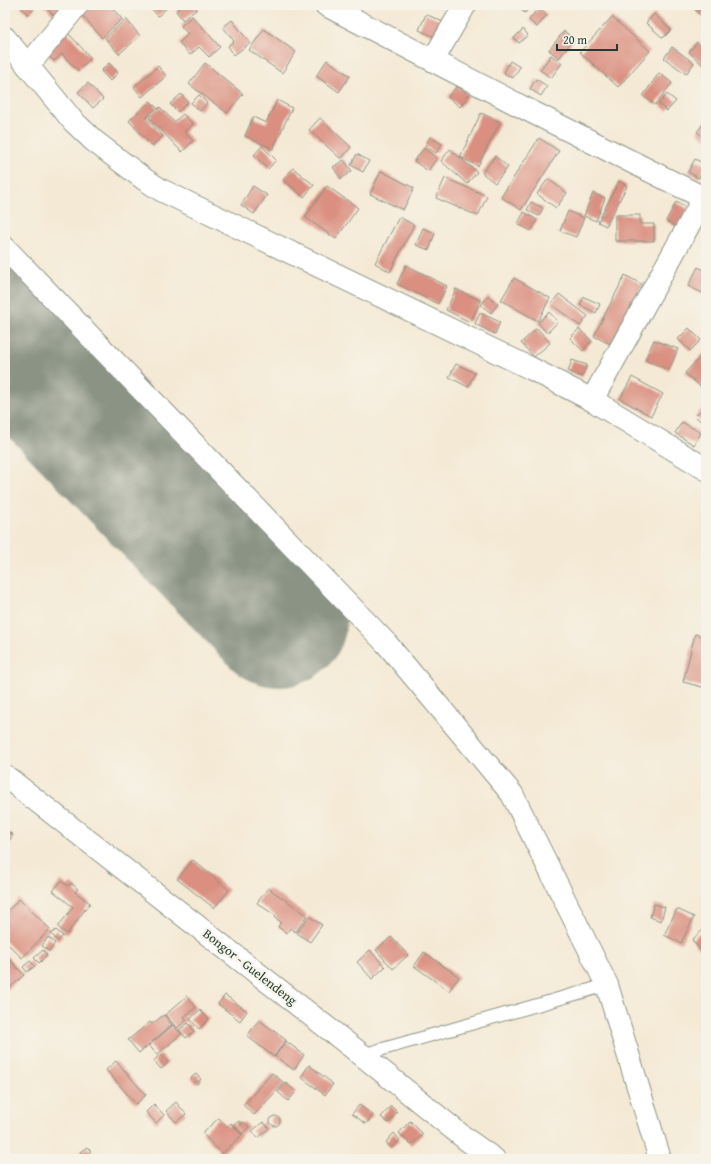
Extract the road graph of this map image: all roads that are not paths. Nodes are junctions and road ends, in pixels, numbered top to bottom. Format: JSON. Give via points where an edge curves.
{"nodes":[{"id":1,"x":77,"y":5,"type":"edge"},
{"id":2,"x":326,"y":5,"type":"edge"},
{"id":3,"x":465,"y":5,"type":"edge"},
{"id":4,"x":5,"y":38,"type":"edge"},
{"id":5,"x":433,"y":60,"type":"junction"},
{"id":6,"x":28,"y":66,"type":"junction"},
{"id":7,"x":705,"y":197,"type":"edge"},
{"id":8,"x":5,"y":248,"type":"edge"},
{"id":9,"x":592,"y":400,"type":"junction"},
{"id":10,"x":706,"y":468,"type":"edge"},
{"id":11,"x":5,"y":776,"type":"edge"},
{"id":12,"x":607,"y":985,"type":"junction"},
{"id":13,"x":362,"y":1055,"type":"junction"},
{"id":14,"x":494,"y":1159,"type":"edge"},
{"id":15,"x":660,"y":1159,"type":"edge"}],
"edges":[{"from":1,"to":6,"type":"main road"},
{"from":2,"to":5,"type":"main road"},
{"from":3,"to":5,"type":"main road"},
{"from":4,"to":6,"type":"main road"},
{"from":5,"to":7,"type":"main road"},
{"from":6,"to":9,"type":"main road","via":[[73,121],[94,141],[161,190]]},
{"from":7,"to":9,"type":"main road"},
{"from":8,"to":12,"type":"main road","via":[[386,643],[512,794]]},
{"from":9,"to":10,"type":"main road"},
{"from":11,"to":13,"type":"main road","name":"Bongor - Guelendeng"},
{"from":12,"to":13,"type":"lane"},
{"from":12,"to":15,"type":"main road"},
{"from":13,"to":14,"type":"main road","name":"Bongor - Guelendeng"}]}
